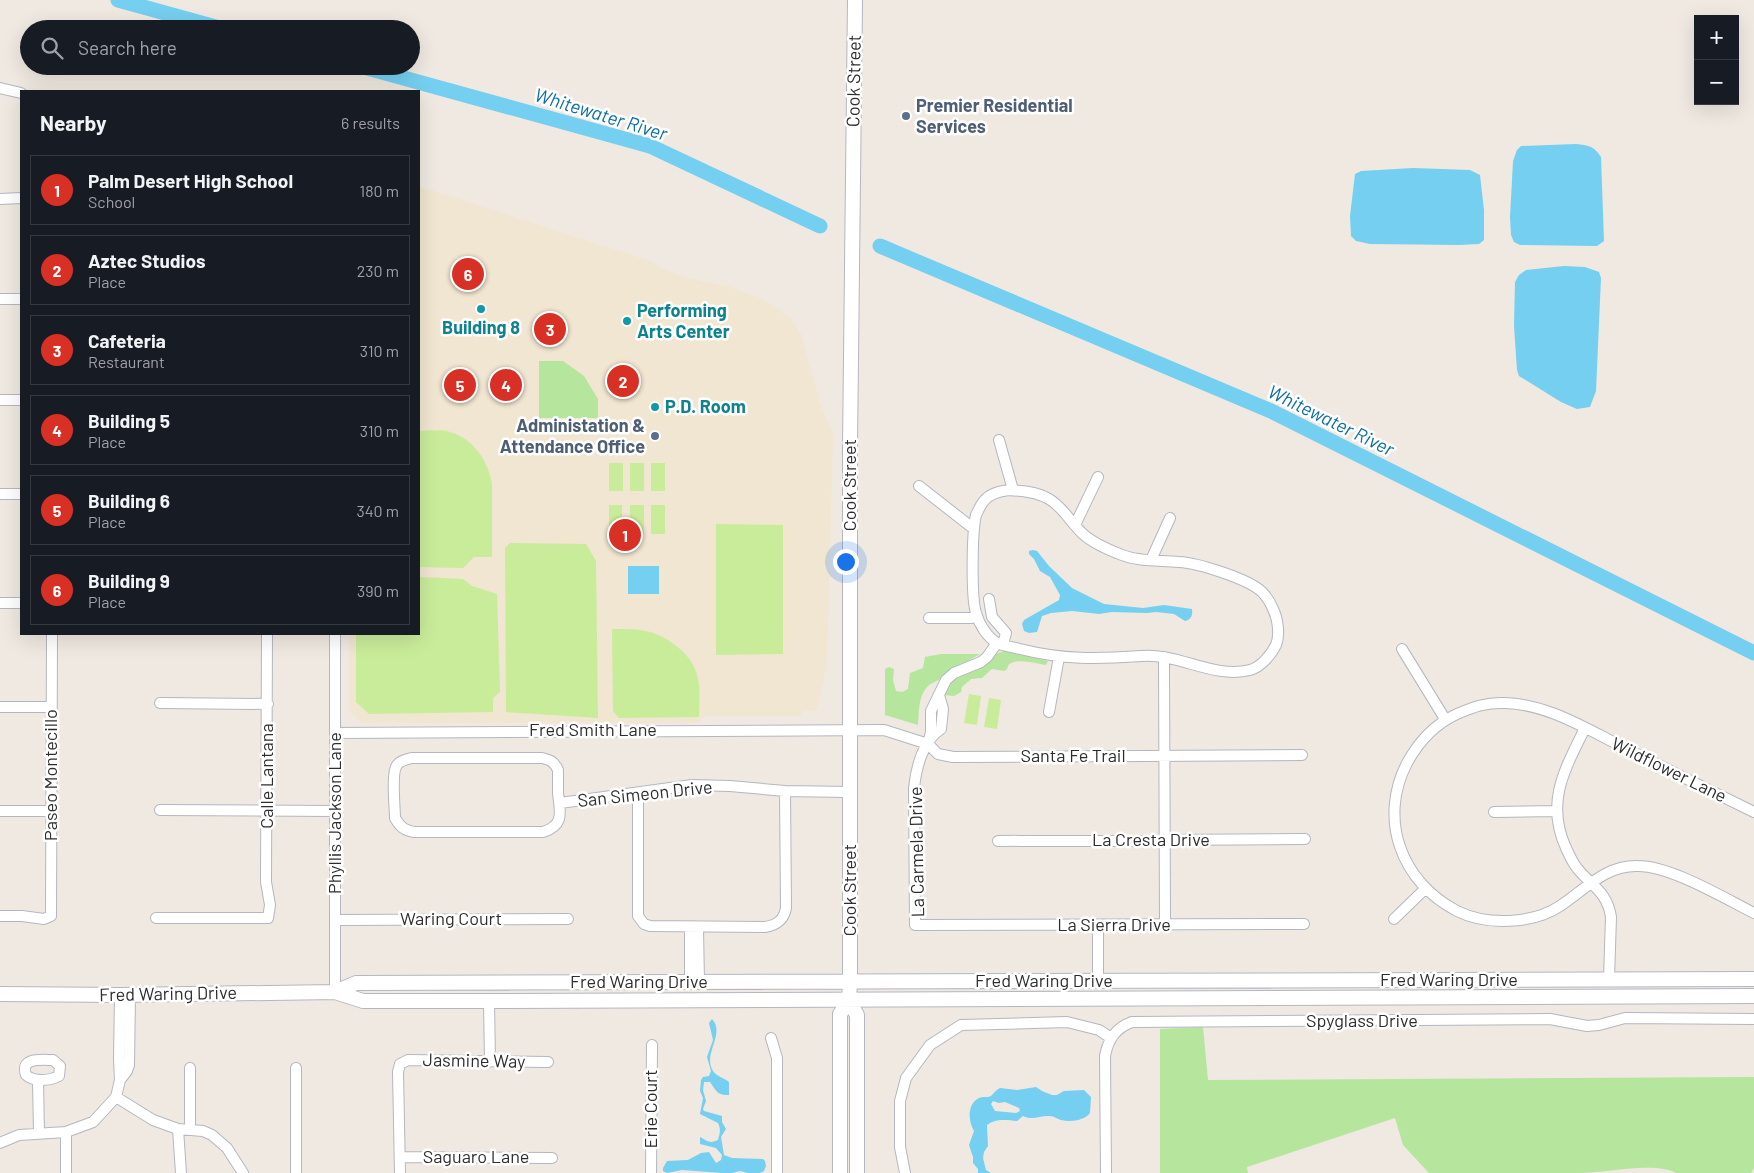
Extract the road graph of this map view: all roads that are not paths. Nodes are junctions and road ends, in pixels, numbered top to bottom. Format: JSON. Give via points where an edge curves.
{"nodes":[{"id":1,"x":855,"y":0,"type":"edge"},
{"id":2,"x":0,"y":88,"type":"edge"},
{"id":3,"x":20,"y":93,"type":"edge"},
{"id":4,"x":20,"y":198,"type":"edge"},
{"id":5,"x":0,"y":199,"type":"edge"},
{"id":6,"x":0,"y":299,"type":"edge"},
{"id":7,"x":20,"y":299,"type":"edge"},
{"id":8,"x":0,"y":400,"type":"edge"},
{"id":9,"x":20,"y":400,"type":"edge"},
{"id":10,"x":999,"y":440,"type":"dead end"},
{"id":11,"x":1098,"y":477,"type":"dead end"},
{"id":12,"x":919,"y":486,"type":"dead end"},
{"id":13,"x":1014,"y":490,"type":"junction"},
{"id":14,"x":0,"y":494,"type":"edge"},
{"id":15,"x":20,"y":494,"type":"edge"},
{"id":16,"x":1170,"y":518,"type":"dead end"},
{"id":17,"x":1075,"y":526,"type":"junction"},
{"id":18,"x":974,"y":529,"type":"junction"},
{"id":19,"x":1151,"y":560,"type":"junction"},
{"id":20,"x":989,"y":599,"type":"dead end"},
{"id":21,"x":0,"y":603,"type":"edge"},
{"id":22,"x":20,"y":603,"type":"edge"},
{"id":23,"x":977,"y":616,"type":"junction"},
{"id":24,"x":929,"y":618,"type":"dead end"},
{"id":25,"x":52,"y":635,"type":"edge"},
{"id":26,"x":267,"y":635,"type":"edge"},
{"id":27,"x":336,"y":635,"type":"edge"},
{"id":28,"x":1000,"y":644,"type":"junction"},
{"id":29,"x":1402,"y":649,"type":"dead end"},
{"id":30,"x":1059,"y":657,"type":"junction"},
{"id":31,"x":1164,"y":657,"type":"junction"},
{"id":32,"x":940,"y":700,"type":"junction"},
{"id":33,"x":160,"y":704,"type":"dead end"},
{"id":34,"x":268,"y":704,"type":"junction"},
{"id":35,"x":0,"y":707,"type":"edge"},
{"id":36,"x":51,"y":707,"type":"junction"},
{"id":37,"x":1049,"y":712,"type":"dead end"},
{"id":38,"x":1445,"y":719,"type":"junction"},
{"id":39,"x":1585,"y":728,"type":"junction"},
{"id":40,"x":850,"y":729,"type":"junction"},
{"id":41,"x":335,"y":732,"type":"junction"},
{"id":42,"x":928,"y":744,"type":"junction"},
{"id":43,"x":1302,"y":755,"type":"dead end"},
{"id":44,"x":1164,"y":756,"type":"junction"},
{"id":45,"x":785,"y":791,"type":"junction"},
{"id":46,"x":849,"y":792,"type":"junction"},
{"id":47,"x":638,"y":793,"type":"junction"},
{"id":48,"x":560,"y":803,"type":"junction"},
{"id":49,"x":160,"y":810,"type":"dead end"},
{"id":50,"x":267,"y":810,"type":"junction"},
{"id":51,"x":0,"y":811,"type":"edge"},
{"id":52,"x":51,"y":811,"type":"junction"},
{"id":53,"x":335,"y":811,"type":"junction"},
{"id":54,"x":1556,"y":811,"type":"junction"},
{"id":55,"x":1494,"y":812,"type":"dead end"},
{"id":56,"x":1754,"y":812,"type":"edge"},
{"id":57,"x":1305,"y":839,"type":"dead end"},
{"id":58,"x":1166,"y":840,"type":"junction"},
{"id":59,"x":998,"y":841,"type":"dead end"},
{"id":60,"x":1591,"y":881,"type":"junction"},
{"id":61,"x":1426,"y":888,"type":"junction"},
{"id":62,"x":1754,"y":913,"type":"edge"},
{"id":63,"x":0,"y":916,"type":"edge"},
{"id":64,"x":156,"y":918,"type":"dead end"},
{"id":65,"x":568,"y":918,"type":"dead end"},
{"id":66,"x":1394,"y":919,"type":"dead end"},
{"id":67,"x":335,"y":920,"type":"junction"},
{"id":68,"x":1166,"y":924,"type":"junction"},
{"id":69,"x":1304,"y":924,"type":"dead end"},
{"id":70,"x":1098,"y":925,"type":"junction"},
{"id":71,"x":925,"y":926,"type":"joint"},
{"id":72,"x":694,"y":928,"type":"junction"},
{"id":73,"x":1609,"y":979,"type":"junction"},
{"id":74,"x":1754,"y":979,"type":"edge"},
{"id":75,"x":1098,"y":981,"type":"junction"},
{"id":76,"x":595,"y":982,"type":"junction"},
{"id":77,"x":694,"y":982,"type":"junction"},
{"id":78,"x":850,"y":982,"type":"junction"},
{"id":79,"x":1754,"y":991,"type":"edge"},
{"id":80,"x":335,"y":992,"type":"junction"},
{"id":81,"x":0,"y":994,"type":"edge"},
{"id":82,"x":125,"y":995,"type":"junction"},
{"id":83,"x":1736,"y":996,"type":"junction"},
{"id":84,"x":1754,"y":996,"type":"edge"},
{"id":85,"x":1492,"y":997,"type":"junction"},
{"id":86,"x":617,"y":1000,"type":"junction"},
{"id":87,"x":967,"y":1000,"type":"junction"},
{"id":88,"x":489,"y":1001,"type":"junction"},
{"id":89,"x":849,"y":1001,"type":"junction"},
{"id":90,"x":1754,"y":1019,"type":"edge"},
{"id":91,"x":771,"y":1038,"type":"dead end"},
{"id":92,"x":1111,"y":1038,"type":"junction"},
{"id":93,"x":652,"y":1046,"type":"dead end"},
{"id":94,"x":490,"y":1062,"type":"junction"},
{"id":95,"x":548,"y":1062,"type":"dead end"},
{"id":96,"x":190,"y":1068,"type":"dead end"},
{"id":97,"x":296,"y":1068,"type":"dead end"},
{"id":98,"x":38,"y":1080,"type":"dead end"},
{"id":99,"x":116,"y":1097,"type":"junction"},
{"id":100,"x":178,"y":1129,"type":"junction"},
{"id":101,"x":190,"y":1129,"type":"junction"},
{"id":102,"x":66,"y":1132,"type":"junction"},
{"id":103,"x":38,"y":1133,"type":"junction"},
{"id":104,"x":0,"y":1143,"type":"edge"},
{"id":105,"x":400,"y":1157,"type":"junction"},
{"id":106,"x":552,"y":1158,"type":"dead end"},
{"id":107,"x":66,"y":1173,"type":"edge"},
{"id":108,"x":181,"y":1173,"type":"edge"},
{"id":109,"x":243,"y":1173,"type":"edge"},
{"id":110,"x":296,"y":1173,"type":"edge"},
{"id":111,"x":400,"y":1173,"type":"edge"},
{"id":112,"x":651,"y":1173,"type":"edge"},
{"id":113,"x":777,"y":1173,"type":"edge"},
{"id":114,"x":840,"y":1173,"type":"edge"},
{"id":115,"x":857,"y":1173,"type":"edge"},
{"id":116,"x":905,"y":1173,"type":"edge"},
{"id":117,"x":1106,"y":1173,"type":"edge"}],
"edges":[{"from":1,"to":40,"type":"main road","name":"Cook Street"},
{"from":2,"to":3,"type":"street"},
{"from":4,"to":5,"type":"street"},
{"from":6,"to":7,"type":"street"},
{"from":8,"to":9,"type":"street"},
{"from":10,"to":13,"type":"street"},
{"from":11,"to":17,"type":"street"},
{"from":12,"to":18,"type":"street"},
{"from":13,"to":17,"type":"street","via":[[1034,492],[1048,499]]},
{"from":13,"to":18,"type":"street","via":[[996,492],[984,500]]},
{"from":14,"to":15,"type":"street"},
{"from":16,"to":19,"type":"street"},
{"from":17,"to":19,"type":"street","via":[[1104,548],[1125,556]]},
{"from":18,"to":23,"type":"street","via":[[974,605]]},
{"from":19,"to":31,"type":"street","via":[[1193,563],[1252,585],[1262,592],[1276,616],[1276,644],[1269,657],[1251,670],[1220,670]]},
{"from":20,"to":28,"type":"street","via":[[993,620],[1006,633]]},
{"from":21,"to":22,"type":"street"},
{"from":23,"to":24,"type":"street"},
{"from":23,"to":28,"type":"street","via":[[987,634]]},
{"from":25,"to":36,"type":"street","name":"Paseo Montecillo"},
{"from":26,"to":34,"type":"street","name":"Calle Lantana"},
{"from":27,"to":41,"type":"street","name":"Phyllis Jackson Lane"},
{"from":28,"to":30,"type":"street"},
{"from":28,"to":32,"type":"street","name":"La Carmela Drive","via":[[981,662],[954,673],[946,680]]},
{"from":29,"to":38,"type":"street"},
{"from":30,"to":31,"type":"street"},
{"from":30,"to":37,"type":"street"},
{"from":31,"to":44,"type":"street"},
{"from":32,"to":42,"type":"street","name":"La Carmela Drive","via":[[931,711]]},
{"from":32,"to":42,"type":"street","name":"La Carmela Drive","via":[[941,729],[934,733]]},
{"from":33,"to":34,"type":"street"},
{"from":34,"to":50,"type":"street","name":"Calle Lantana"},
{"from":35,"to":36,"type":"street"},
{"from":36,"to":52,"type":"street","name":"Paseo Montecillo"},
{"from":38,"to":39,"type":"street","name":"Wildflower Lane","via":[[1473,706],[1504,703],[1545,710]]},
{"from":38,"to":61,"type":"street","name":"Wildflower Lane","via":[[1413,752],[1396,790],[1394,823],[1402,853]]},
{"from":39,"to":54,"type":"street","via":[[1560,782]]},
{"from":39,"to":56,"type":"street","name":"Wildflower Lane"},
{"from":40,"to":41,"type":"street","name":"Fred Smith Lane"},
{"from":40,"to":42,"type":"street","name":"Santa Fe Trail","via":[[884,730]]},
{"from":40,"to":46,"type":"main road","name":"Cook Street"},
{"from":41,"to":53,"type":"street","name":"Phyllis Jackson Lane"},
{"from":42,"to":44,"type":"street","name":"Santa Fe Trail","via":[[938,754],[953,757]]},
{"from":42,"to":71,"type":"street","name":"La Carmela Drive","via":[[914,788],[914,915],[916,925]]},
{"from":43,"to":44,"type":"street","name":"Santa Fe Trail"},
{"from":44,"to":58,"type":"street"},
{"from":45,"to":46,"type":"street","name":"San Simeon Drive"},
{"from":45,"to":47,"type":"street","name":"San Simeon Drive","via":[[692,785]]},
{"from":45,"to":72,"type":"street","via":[[786,908],[782,920],[766,927]]},
{"from":46,"to":78,"type":"main road","name":"Cook Street"},
{"from":47,"to":48,"type":"street","name":"San Simeon Drive"},
{"from":47,"to":72,"type":"street","via":[[638,916],[650,926]]},
{"from":48,"to":48,"type":"street","via":[[556,764],[542,758],[412,758],[397,765],[395,773],[395,818],[398,825],[414,832],[544,832],[558,823]]},
{"from":49,"to":50,"type":"street"},
{"from":50,"to":53,"type":"street"},
{"from":50,"to":64,"type":"street","name":"Calle Lantana","via":[[268,918]]},
{"from":51,"to":52,"type":"street"},
{"from":52,"to":63,"type":"street","name":"Paseo Montecillo","via":[[51,916],[44,919]]},
{"from":53,"to":67,"type":"street","name":"Phyllis Jackson Lane"},
{"from":54,"to":55,"type":"street"},
{"from":54,"to":60,"type":"street","via":[[1562,840],[1576,868]]},
{"from":57,"to":58,"type":"street","name":"La Cresta Drive"},
{"from":58,"to":59,"type":"street","name":"La Cresta Drive"},
{"from":58,"to":68,"type":"street"},
{"from":60,"to":61,"type":"street","name":"Wildflower Lane","via":[[1560,906],[1527,920],[1513,921],[1458,912]]},
{"from":60,"to":62,"type":"street","name":"Wildflower Lane","via":[[1626,866],[1650,867],[1679,876]]},
{"from":60,"to":73,"type":"street","via":[[1604,895],[1611,917]]},
{"from":61,"to":66,"type":"street"},
{"from":65,"to":67,"type":"street","name":"Waring Court"},
{"from":67,"to":80,"type":"street","name":"Phyllis Jackson Lane"},
{"from":68,"to":69,"type":"street","name":"La Sierra Drive"},
{"from":68,"to":70,"type":"street","name":"La Sierra Drive"},
{"from":70,"to":71,"type":"street","name":"La Sierra Drive"},
{"from":70,"to":75,"type":"street"},
{"from":72,"to":77,"type":"street"},
{"from":73,"to":74,"type":"main road","name":"Fred Waring Drive"},
{"from":73,"to":75,"type":"main road","name":"Fred Waring Drive"},
{"from":73,"to":85,"type":"main road","via":[[1604,987],[1539,988]]},
{"from":75,"to":78,"type":"main road","name":"Fred Waring Drive"},
{"from":75,"to":87,"type":"main road","via":[[1091,989],[1020,990]]},
{"from":76,"to":77,"type":"main road","name":"Fred Waring Drive"},
{"from":76,"to":80,"type":"main road","name":"Fred Waring Drive","via":[[356,983]]},
{"from":76,"to":88,"type":"main road","via":[[580,990],[493,991]]},
{"from":77,"to":78,"type":"main road","name":"Fred Waring Drive"},
{"from":77,"to":86,"type":"main road","via":[[698,986],[692,990],[644,992]]},
{"from":78,"to":89,"type":"main road","name":"Cook Street"},
{"from":79,"to":83,"type":"main road"},
{"from":80,"to":82,"type":"main road","name":"Fred Waring Drive"},
{"from":80,"to":88,"type":"main road","name":"Fred Waring Drive","via":[[363,1001]]},
{"from":81,"to":82,"type":"main road","name":"Fred Waring Drive"},
{"from":82,"to":99,"type":"street","via":[[124,1051]]},
{"from":83,"to":84,"type":"main road","name":"Fred Waring Drive"},
{"from":83,"to":85,"type":"main road","name":"Fred Waring Drive"},
{"from":85,"to":87,"type":"main road","name":"Fred Waring Drive"},
{"from":86,"to":88,"type":"main road","name":"Fred Waring Drive"},
{"from":86,"to":89,"type":"main road","name":"Fred Waring Drive"},
{"from":87,"to":89,"type":"main road","name":"Fred Waring Drive"},
{"from":88,"to":94,"type":"street"},
{"from":89,"to":114,"type":"main road","name":"Cook Street","via":[[840,1014]]},
{"from":89,"to":115,"type":"main road","name":"Cook Street","via":[[857,1015]]},
{"from":90,"to":92,"type":"street","name":"Spyglass Drive","via":[[1625,1018],[1587,1026],[1550,1019],[1137,1021],[1118,1028]]},
{"from":91,"to":113,"type":"street","via":[[777,1058]]},
{"from":92,"to":116,"type":"street","via":[[1099,1030],[1067,1022],[961,1025],[930,1045],[906,1078],[900,1101],[900,1147]]},
{"from":92,"to":117,"type":"street","via":[[1105,1056]]},
{"from":93,"to":112,"type":"street","name":"Erie Court"},
{"from":94,"to":95,"type":"street","name":"Jasmine Way"},
{"from":94,"to":105,"type":"street","name":"Jasmine Way","via":[[408,1060],[400,1064]]},
{"from":96,"to":101,"type":"street"},
{"from":97,"to":110,"type":"street"},
{"from":98,"to":103,"type":"street"},
{"from":99,"to":100,"type":"street","via":[[153,1120]]},
{"from":99,"to":102,"type":"street","via":[[94,1122]]},
{"from":100,"to":101,"type":"street"},
{"from":100,"to":108,"type":"street"},
{"from":101,"to":109,"type":"street","via":[[203,1131],[221,1141]]},
{"from":102,"to":103,"type":"street"},
{"from":102,"to":107,"type":"street"},
{"from":103,"to":104,"type":"street","via":[[19,1135]]},
{"from":105,"to":106,"type":"street","name":"Saguaro Lane"},
{"from":105,"to":111,"type":"street"}]}
